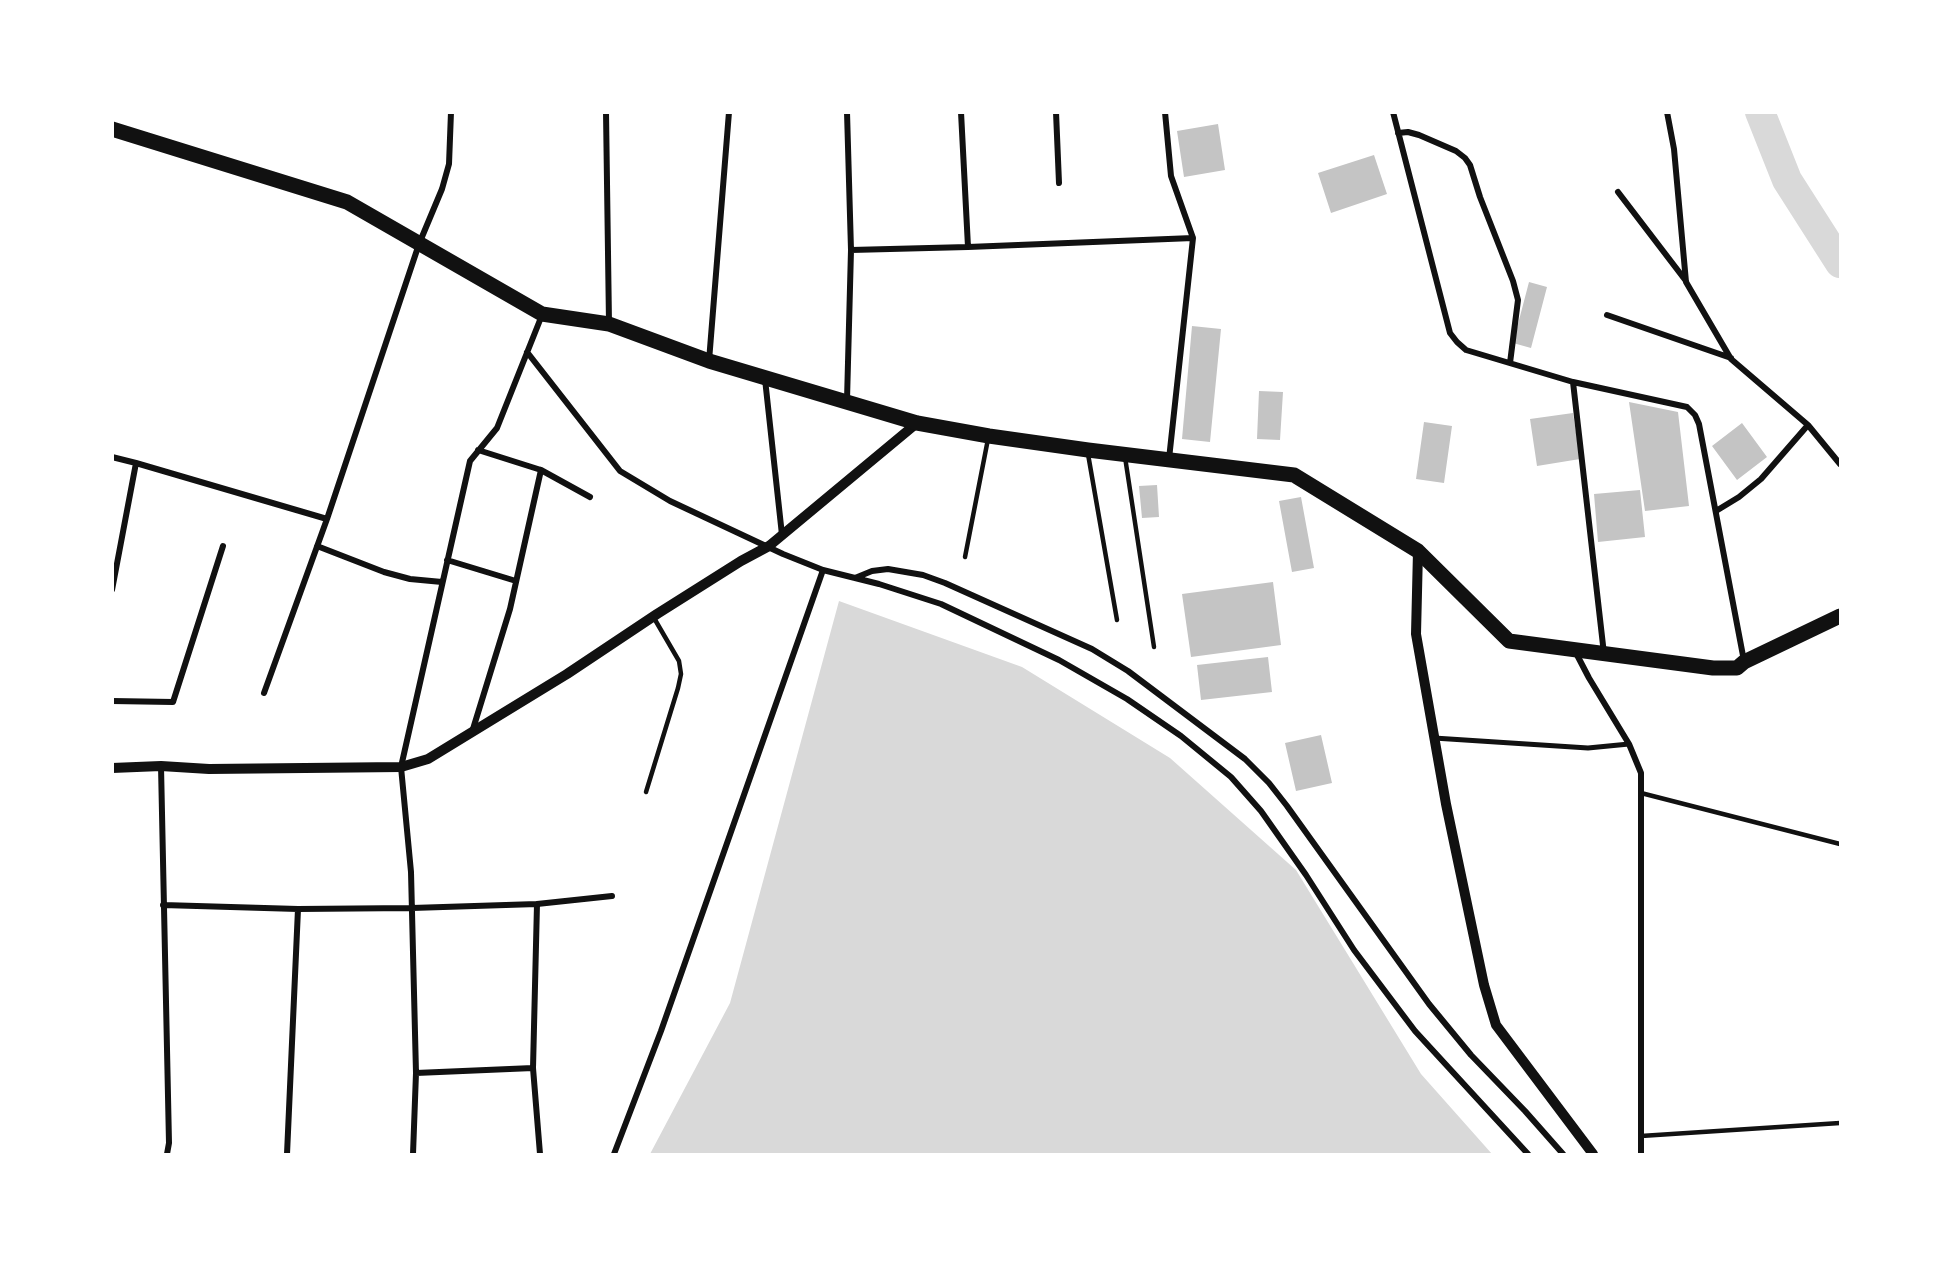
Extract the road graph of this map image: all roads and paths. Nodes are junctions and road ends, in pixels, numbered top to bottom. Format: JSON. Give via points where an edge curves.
{"nodes":[{"id":1,"x":451,"y":112,"type":"edge"},
{"id":2,"x":606,"y":112,"type":"edge"},
{"id":3,"x":729,"y":112,"type":"edge"},
{"id":4,"x":847,"y":112,"type":"edge"},
{"id":5,"x":961,"y":112,"type":"edge"},
{"id":6,"x":1056,"y":112,"type":"edge"},
{"id":7,"x":1165,"y":112,"type":"edge"},
{"id":8,"x":1393,"y":112,"type":"edge"},
{"id":9,"x":1667,"y":112,"type":"edge"},
{"id":10,"x":112,"y":129,"type":"edge"},
{"id":11,"x":1398,"y":133,"type":"junction"},
{"id":12,"x":1059,"y":183,"type":"dead end"},
{"id":13,"x":1618,"y":192,"type":"dead end"},
{"id":14,"x":1193,"y":238,"type":"junction"},
{"id":15,"x":419,"y":244,"type":"junction"},
{"id":16,"x":968,"y":247,"type":"junction"},
{"id":17,"x":851,"y":250,"type":"junction"},
{"id":18,"x":1686,"y":282,"type":"junction"},
{"id":19,"x":542,"y":314,"type":"junction"},
{"id":20,"x":1607,"y":315,"type":"dead end"},
{"id":21,"x":609,"y":324,"type":"junction"},
{"id":22,"x":527,"y":352,"type":"junction"},
{"id":23,"x":1731,"y":359,"type":"junction"},
{"id":24,"x":709,"y":361,"type":"junction"},
{"id":25,"x":1510,"y":363,"type":"junction"},
{"id":26,"x":765,"y":379,"type":"junction"},
{"id":27,"x":1573,"y":382,"type":"junction"},
{"id":28,"x":847,"y":401,"type":"junction"},
{"id":29,"x":917,"y":423,"type":"junction"},
{"id":30,"x":1808,"y":425,"type":"junction"},
{"id":31,"x":989,"y":436,"type":"junction"},
{"id":32,"x":478,"y":450,"type":"junction"},
{"id":33,"x":1088,"y":450,"type":"junction"},
{"id":34,"x":1124,"y":455,"type":"junction"},
{"id":35,"x":112,"y":457,"type":"edge"},
{"id":36,"x":1169,"y":459,"type":"junction"},
{"id":37,"x":136,"y":463,"type":"junction"},
{"id":38,"x":1840,"y":464,"type":"edge"},
{"id":39,"x":541,"y":470,"type":"junction"},
{"id":40,"x":590,"y":497,"type":"dead end"},
{"id":41,"x":1716,"y":511,"type":"junction"},
{"id":42,"x":327,"y":519,"type":"junction"},
{"id":43,"x":782,"y":536,"type":"junction"},
{"id":44,"x":224,"y":546,"type":"dead end"},
{"id":45,"x":317,"y":546,"type":"junction"},
{"id":46,"x":769,"y":546,"type":"junction"},
{"id":47,"x":1418,"y":551,"type":"junction"},
{"id":48,"x":965,"y":557,"type":"dead end"},
{"id":49,"x":447,"y":560,"type":"junction"},
{"id":50,"x":823,"y":570,"type":"junction"},
{"id":51,"x":855,"y":578,"type":"junction"},
{"id":52,"x":516,"y":581,"type":"junction"},
{"id":53,"x":442,"y":582,"type":"junction"},
{"id":54,"x":112,"y":590,"type":"edge"},
{"id":55,"x":653,"y":616,"type":"junction"},
{"id":56,"x":1840,"y":616,"type":"edge"},
{"id":57,"x":1117,"y":620,"type":"dead end"},
{"id":58,"x":1154,"y":647,"type":"dead end"},
{"id":59,"x":1574,"y":649,"type":"junction"},
{"id":60,"x":1604,"y":655,"type":"junction"},
{"id":61,"x":1744,"y":662,"type":"junction"},
{"id":62,"x":264,"y":693,"type":"dead end"},
{"id":63,"x":112,"y":701,"type":"edge"},
{"id":64,"x":472,"y":733,"type":"junction"},
{"id":65,"x":1434,"y":738,"type":"junction"},
{"id":66,"x":1629,"y":744,"type":"junction"},
{"id":67,"x":161,"y":766,"type":"junction"},
{"id":68,"x":401,"y":767,"type":"junction"},
{"id":69,"x":112,"y":768,"type":"edge"},
{"id":70,"x":646,"y":792,"type":"dead end"},
{"id":71,"x":1641,"y":793,"type":"junction"},
{"id":72,"x":1840,"y":844,"type":"edge"},
{"id":73,"x":612,"y":896,"type":"dead end"},
{"id":74,"x":537,"y":904,"type":"junction"},
{"id":75,"x":163,"y":905,"type":"junction"},
{"id":76,"x":412,"y":908,"type":"junction"},
{"id":77,"x":298,"y":909,"type":"junction"},
{"id":78,"x":533,"y":1068,"type":"junction"},
{"id":79,"x":416,"y":1073,"type":"junction"},
{"id":80,"x":1840,"y":1123,"type":"edge"},
{"id":81,"x":1641,"y":1136,"type":"junction"},
{"id":82,"x":167,"y":1155,"type":"edge"},
{"id":83,"x":287,"y":1155,"type":"edge"},
{"id":84,"x":413,"y":1155,"type":"edge"},
{"id":85,"x":540,"y":1155,"type":"edge"},
{"id":86,"x":614,"y":1155,"type":"edge"},
{"id":87,"x":1528,"y":1155,"type":"edge"},
{"id":88,"x":1563,"y":1155,"type":"edge"},
{"id":89,"x":1593,"y":1155,"type":"edge"},
{"id":90,"x":1641,"y":1155,"type":"edge"}],
"edges":[{"from":1,"to":15,"type":"street","via":[[449,164]]},
{"from":2,"to":21,"type":"street"},
{"from":3,"to":24,"type":"street"},
{"from":4,"to":17,"type":"street"},
{"from":5,"to":16,"type":"street"},
{"from":6,"to":12,"type":"street"},
{"from":7,"to":14,"type":"street","via":[[1171,176]]},
{"from":8,"to":11,"type":"street"},
{"from":9,"to":18,"type":"street"},
{"from":10,"to":15,"type":"main road","via":[[347,202]]},
{"from":11,"to":25,"type":"street","via":[[1450,333],[1466,350]]},
{"from":11,"to":25,"type":"street","via":[[1419,135],[1456,151],[1470,165],[1518,300]]},
{"from":13,"to":18,"type":"street"},
{"from":14,"to":16,"type":"street"},
{"from":14,"to":36,"type":"street"},
{"from":15,"to":19,"type":"main road"},
{"from":15,"to":42,"type":"street"},
{"from":16,"to":17,"type":"street"},
{"from":17,"to":28,"type":"street"},
{"from":18,"to":23,"type":"street"},
{"from":19,"to":21,"type":"main road"},
{"from":19,"to":22,"type":"street"},
{"from":20,"to":23,"type":"street"},
{"from":21,"to":24,"type":"main road"},
{"from":22,"to":32,"type":"street","via":[[497,428]]},
{"from":22,"to":46,"type":"street","via":[[620,471],[670,501]]},
{"from":23,"to":30,"type":"street"},
{"from":24,"to":26,"type":"main road"},
{"from":25,"to":27,"type":"street"},
{"from":26,"to":28,"type":"main road"},
{"from":26,"to":43,"type":"street"},
{"from":27,"to":41,"type":"street","via":[[1687,407],[1699,424]]},
{"from":27,"to":60,"type":"street"},
{"from":28,"to":29,"type":"main road"},
{"from":29,"to":31,"type":"main road"},
{"from":29,"to":43,"type":"street"},
{"from":30,"to":38,"type":"street"},
{"from":30,"to":41,"type":"street","via":[[1761,479]]},
{"from":31,"to":33,"type":"main road"},
{"from":31,"to":48,"type":"lane"},
{"from":32,"to":39,"type":"street"},
{"from":32,"to":49,"type":"street","via":[[470,461]]},
{"from":33,"to":34,"type":"main road"},
{"from":33,"to":57,"type":"lane"},
{"from":34,"to":36,"type":"main road"},
{"from":34,"to":58,"type":"lane"},
{"from":35,"to":37,"type":"street"},
{"from":36,"to":47,"type":"main road","via":[[1294,475]]},
{"from":37,"to":42,"type":"street"},
{"from":37,"to":54,"type":"street"},
{"from":39,"to":40,"type":"street"},
{"from":39,"to":52,"type":"street"},
{"from":41,"to":61,"type":"street"},
{"from":42,"to":45,"type":"street"},
{"from":43,"to":46,"type":"street"},
{"from":44,"to":63,"type":"street","via":[[173,702]]},
{"from":45,"to":53,"type":"street","via":[[384,572]]},
{"from":45,"to":62,"type":"street"},
{"from":46,"to":50,"type":"street"},
{"from":46,"to":55,"type":"street"},
{"from":47,"to":59,"type":"main road","via":[[1509,641]]},
{"from":47,"to":65,"type":"street","via":[[1416,634]]},
{"from":49,"to":52,"type":"street"},
{"from":49,"to":53,"type":"street"},
{"from":50,"to":51,"type":"street"},
{"from":50,"to":86,"type":"street"},
{"from":51,"to":87,"type":"street","via":[[941,604],[1059,660],[1181,736],[1231,777],[1261,811],[1354,950],[1414,1031]]},
{"from":51,"to":88,"type":"street","via":[[888,569],[923,575],[1092,649],[1128,671],[1245,759],[1287,806],[1429,1004]]},
{"from":52,"to":64,"type":"street"},
{"from":53,"to":68,"type":"street"},
{"from":55,"to":64,"type":"street"},
{"from":55,"to":70,"type":"lane","via":[[679,661],[681,674]]},
{"from":56,"to":61,"type":"main road"},
{"from":59,"to":60,"type":"main road"},
{"from":59,"to":66,"type":"street"},
{"from":60,"to":61,"type":"main road","via":[[1713,668],[1737,668]]},
{"from":64,"to":68,"type":"street","via":[[428,759]]},
{"from":65,"to":66,"type":"street","via":[[1588,748]]},
{"from":65,"to":89,"type":"street","via":[[1484,984],[1496,1025]]},
{"from":66,"to":71,"type":"street","via":[[1641,773]]},
{"from":67,"to":68,"type":"street"},
{"from":67,"to":69,"type":"street"},
{"from":67,"to":75,"type":"street"},
{"from":68,"to":76,"type":"street"},
{"from":71,"to":72,"type":"lane"},
{"from":71,"to":81,"type":"street"},
{"from":73,"to":74,"type":"street"},
{"from":74,"to":76,"type":"street"},
{"from":74,"to":78,"type":"street"},
{"from":75,"to":77,"type":"street"},
{"from":75,"to":82,"type":"street"},
{"from":76,"to":77,"type":"street"},
{"from":76,"to":79,"type":"street"},
{"from":77,"to":83,"type":"street"},
{"from":78,"to":79,"type":"street"},
{"from":78,"to":85,"type":"street"},
{"from":79,"to":84,"type":"street"},
{"from":80,"to":81,"type":"lane"},
{"from":81,"to":90,"type":"street"}]}
